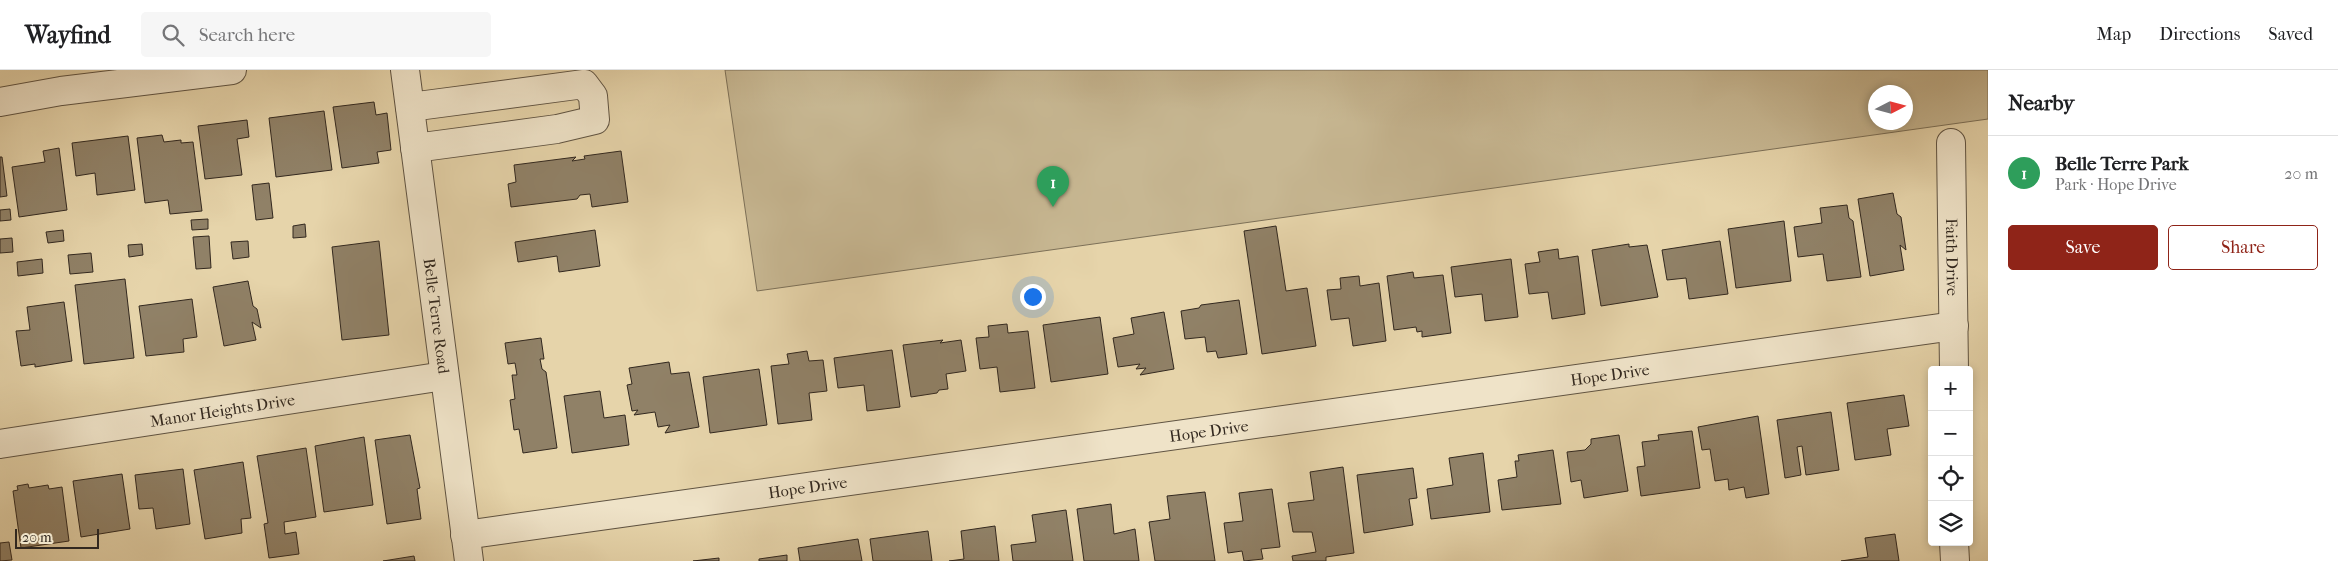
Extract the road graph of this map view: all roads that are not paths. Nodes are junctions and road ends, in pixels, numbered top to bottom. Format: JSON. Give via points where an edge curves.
{"nodes":[{"id":1,"x":232,"y":70,"type":"edge"},
{"id":2,"x":405,"y":70,"type":"edge"},
{"id":3,"x":0,"y":102,"type":"edge"},
{"id":4,"x":410,"y":108,"type":"junction"},
{"id":5,"x":1951,"y":143,"type":"dead end"},
{"id":6,"x":415,"y":148,"type":"junction"},
{"id":7,"x":1954,"y":326,"type":"junction"},
{"id":8,"x":1954,"y":366,"type":"edge"},
{"id":9,"x":444,"y":376,"type":"junction"},
{"id":10,"x":0,"y":444,"type":"edge"},
{"id":11,"x":1954,"y":546,"type":"edge"},
{"id":12,"x":467,"y":548,"type":"edge"},
{"id":13,"x":1954,"y":561,"type":"edge"}],
"edges":[{"from":1,"to":3,"type":"street","via":[[61,91]]},
{"from":2,"to":4,"type":"street","name":"Belle Terre Road"},
{"from":4,"to":6,"type":"street","name":"Belle Terre Road"},
{"from":4,"to":6,"type":"street","via":[[584,84],[593,96],[594,120],[557,129]]},
{"from":5,"to":7,"type":"street","name":"Faith Drive"},
{"from":6,"to":9,"type":"street","name":"Belle Terre Road"},
{"from":7,"to":8,"type":"street","name":"Faith Drive"},
{"from":7,"to":12,"type":"street","name":"Hope Drive"},
{"from":9,"to":10,"type":"street","name":"Manor Heights Drive"},
{"from":9,"to":12,"type":"street","name":"Belle Terre Road"},
{"from":11,"to":13,"type":"street"}]}
